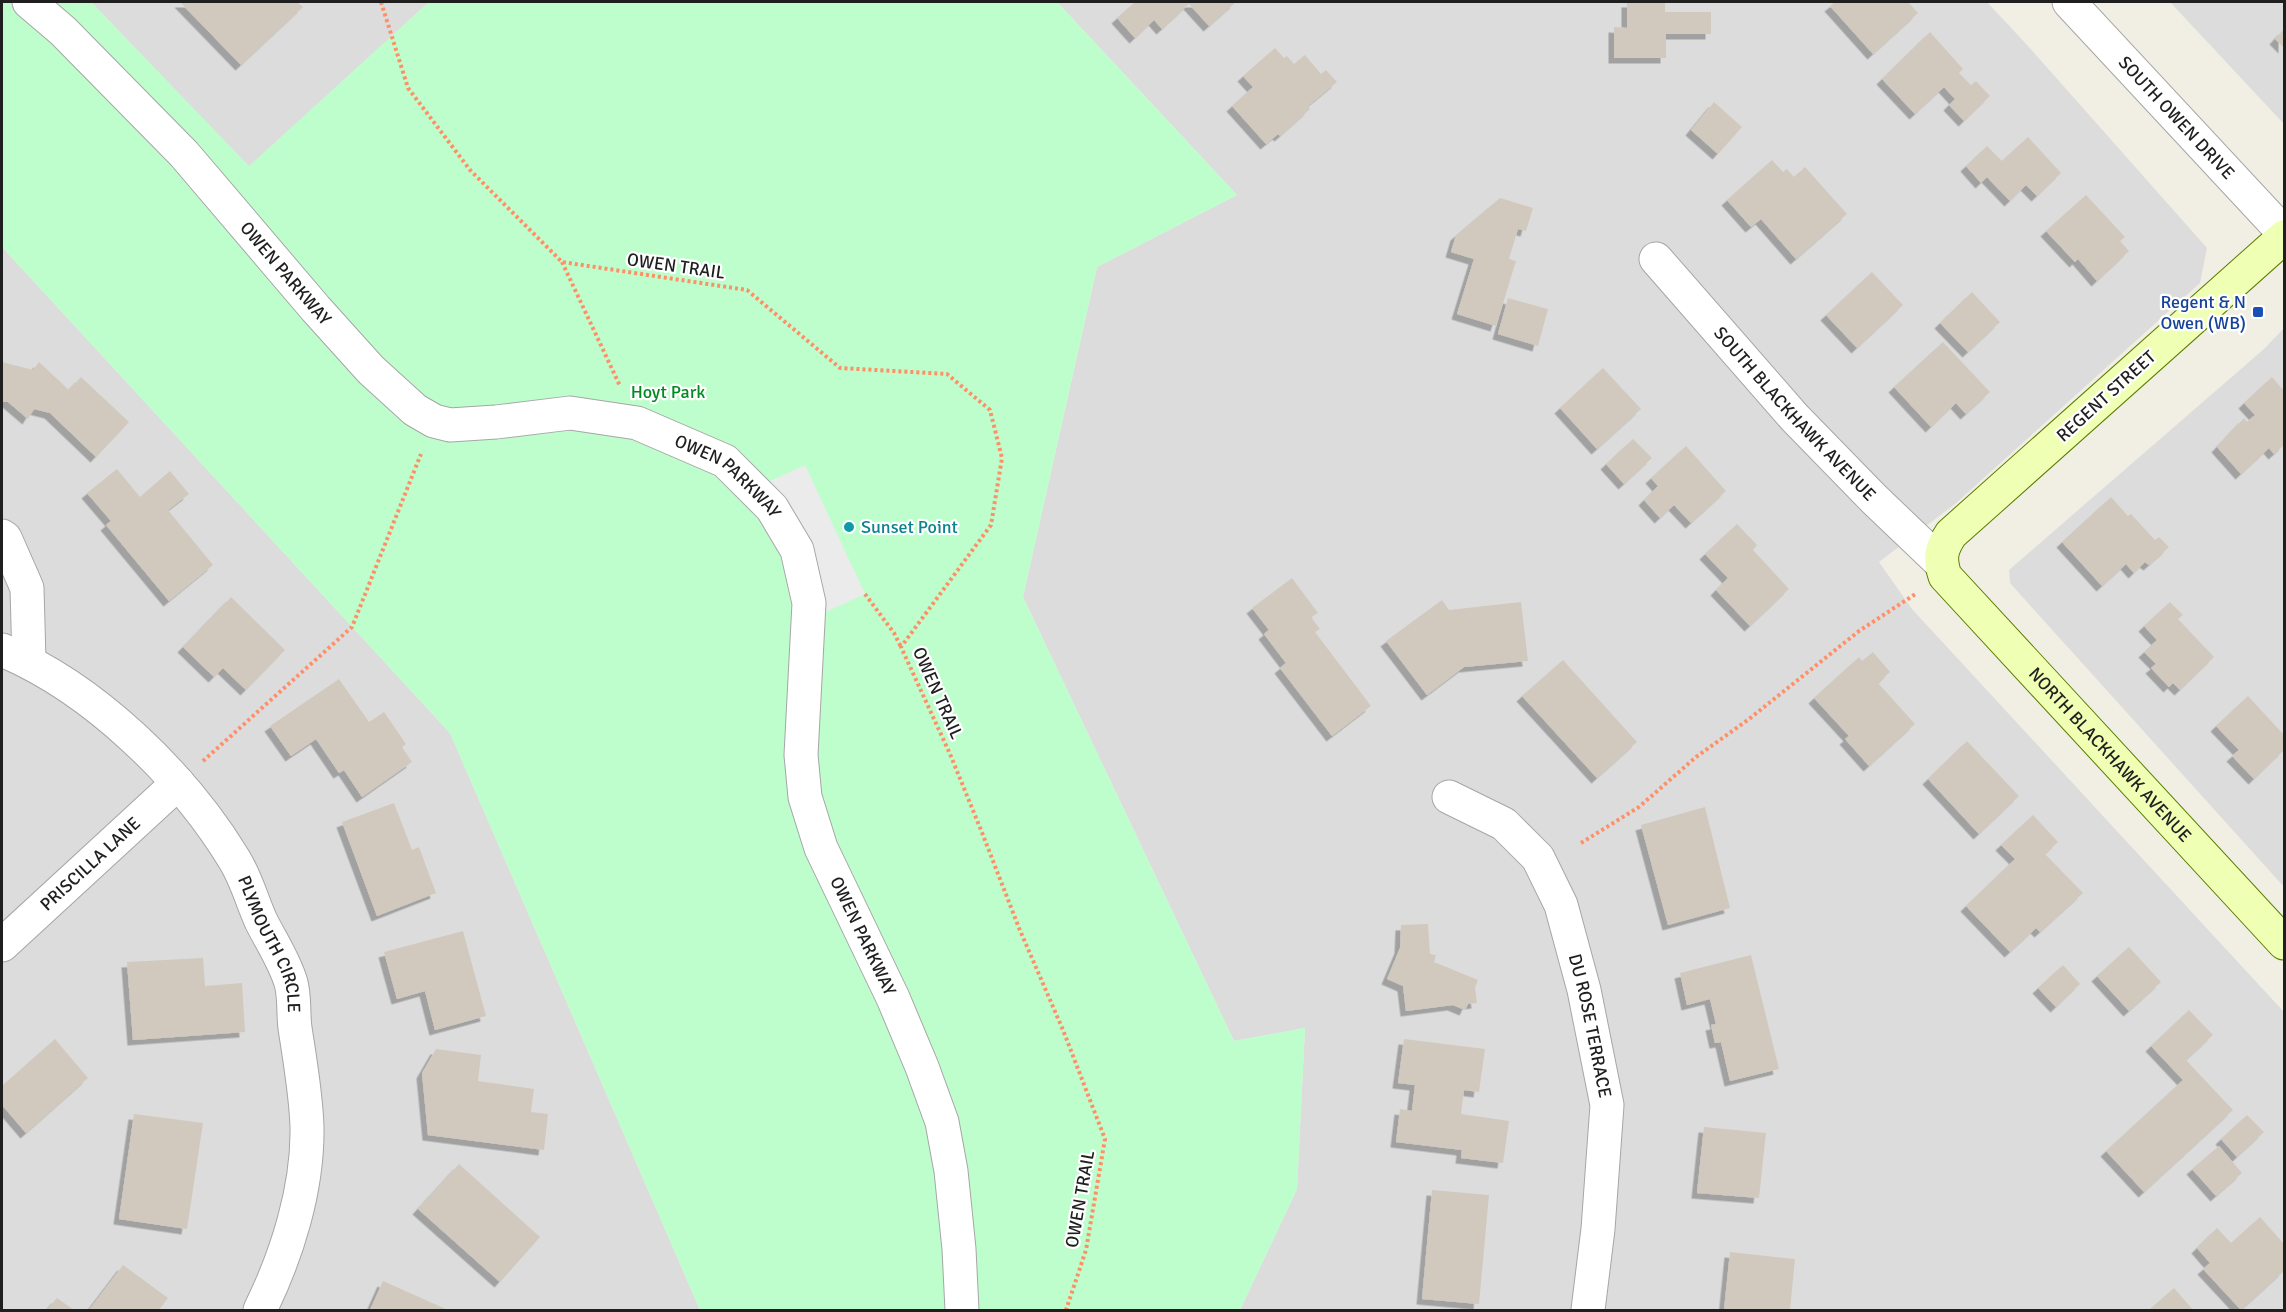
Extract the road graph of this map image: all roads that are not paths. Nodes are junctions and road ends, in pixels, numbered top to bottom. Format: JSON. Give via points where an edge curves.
{"nodes":[{"id":1,"x":29,"y":2,"type":"edge"},
{"id":2,"x":2069,"y":2,"type":"edge"},
{"id":3,"x":2284,"y":235,"type":"edge"},
{"id":4,"x":1656,"y":259,"type":"dead end"},
{"id":5,"x":2,"y":536,"type":"edge"},
{"id":6,"x":1943,"y":569,"type":"junction"},
{"id":7,"x":15,"y":656,"type":"edge"},
{"id":8,"x":178,"y":783,"type":"junction"},
{"id":9,"x":1449,"y":797,"type":"dead end"},
{"id":10,"x":2284,"y":943,"type":"edge"},
{"id":11,"x":2,"y":945,"type":"edge"},
{"id":12,"x":260,"y":1311,"type":"edge"},
{"id":13,"x":962,"y":1311,"type":"edge"},
{"id":14,"x":1588,"y":1311,"type":"edge"}],
"edges":[{"from":1,"to":13,"type":"street","name":"OWEN PARKWAY","via":[[63,31],[184,154],[371,370],[415,410],[450,425],[570,413],[637,423],[724,461],[772,508],[797,550],[809,603],[801,755],[806,797],[821,848],[893,998],[942,1122],[952,1182]]},
{"from":2,"to":3,"type":"street","name":"SOUTH OWEN DRIVE"},
{"from":3,"to":6,"type":"street","name":"REGENT STREET","via":[[1951,534],[1941,549]]},
{"from":4,"to":6,"type":"street","name":"SOUTH BLACKHAWK AVENUE","via":[[1795,418]]},
{"from":5,"to":7,"type":"street","name":"PLYMOUTH CIRCLE","via":[[27,588]]},
{"from":6,"to":10,"type":"street","name":"NORTH BLACKHAWK AVENUE"},
{"from":7,"to":8,"type":"street","name":"PLYMOUTH CIRCLE","via":[[89,701]]},
{"from":8,"to":11,"type":"street","name":"PRISCILLA LANE"},
{"from":8,"to":12,"type":"street","name":"PLYMOUTH CIRCLE","via":[[236,861],[291,983],[307,1130],[302,1186],[290,1234]]},
{"from":9,"to":14,"type":"street","name":"DU ROSE TERRACE","via":[[1504,824],[1538,858],[1561,905],[1584,990],[1607,1105]]}]}
